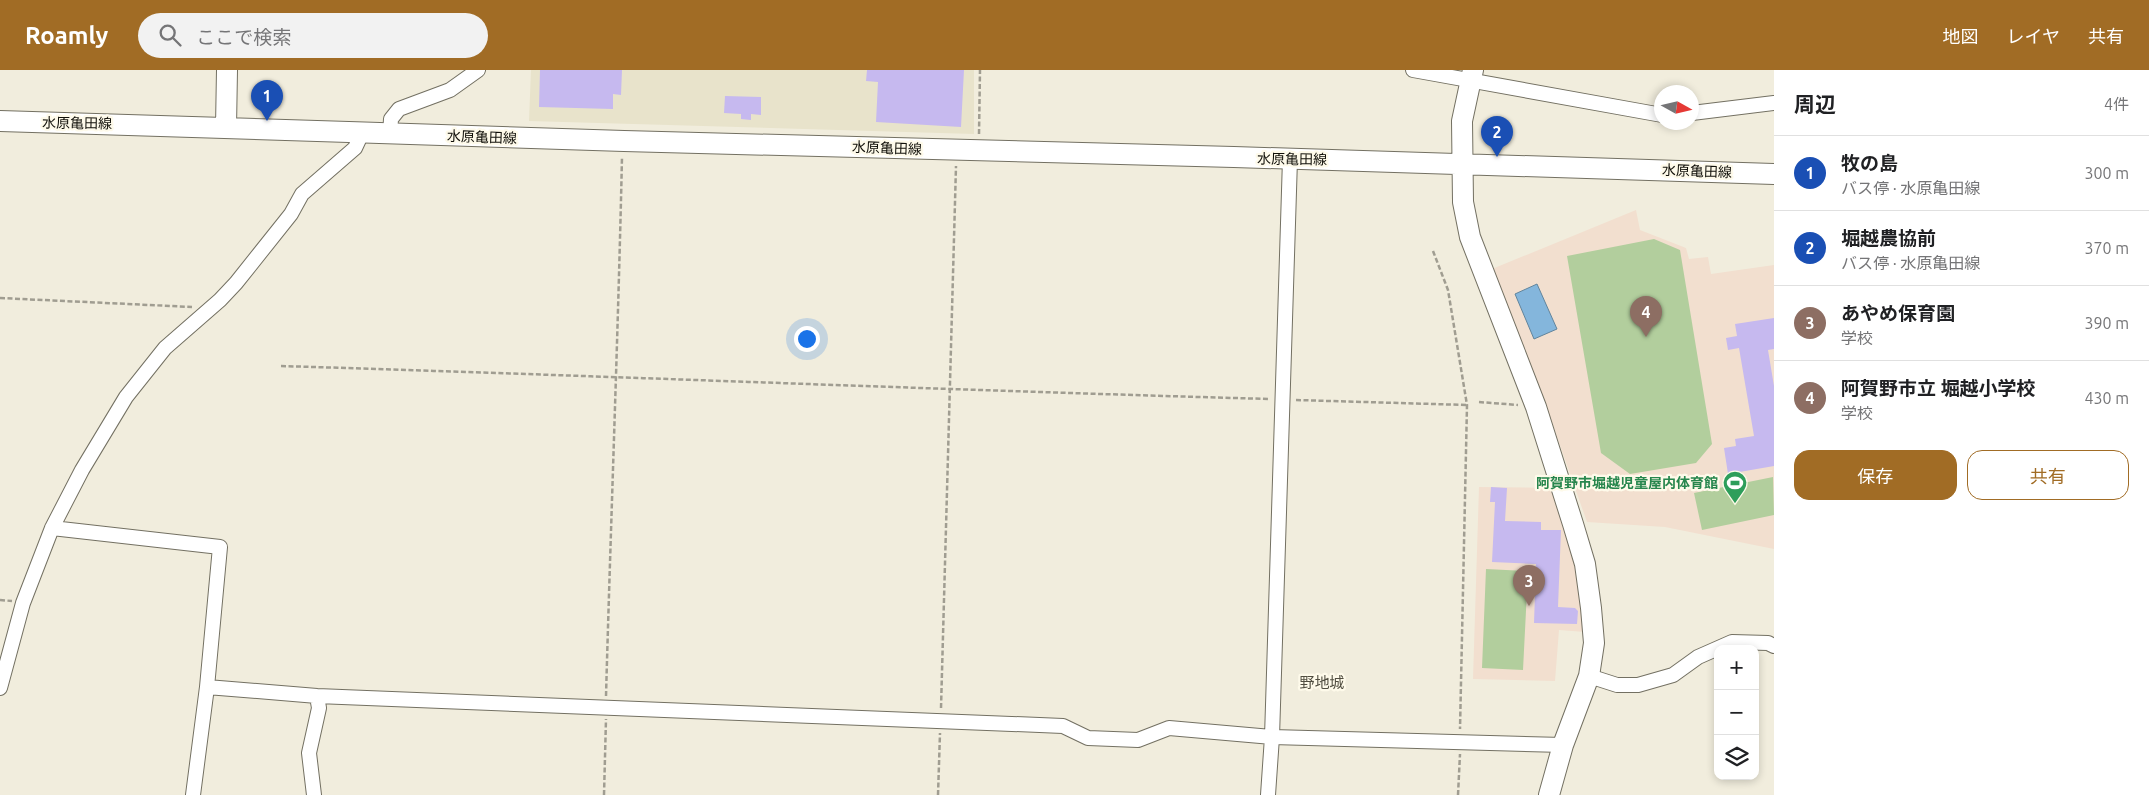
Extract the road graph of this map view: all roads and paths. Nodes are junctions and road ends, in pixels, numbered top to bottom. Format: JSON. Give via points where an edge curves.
{"nodes":[{"id":1,"x":227,"y":70,"type":"edge"},
{"id":2,"x":478,"y":70,"type":"edge"},
{"id":3,"x":980,"y":70,"type":"edge"},
{"id":4,"x":1413,"y":70,"type":"edge"},
{"id":5,"x":1471,"y":74,"type":"edge"},
{"id":6,"x":1774,"y":103,"type":"edge"},
{"id":7,"x":1654,"y":113,"type":"edge"},
{"id":8,"x":1699,"y":113,"type":"edge"},
{"id":9,"x":0,"y":121,"type":"edge"},
{"id":10,"x":226,"y":127,"type":"junction"},
{"id":11,"x":362,"y":133,"type":"junction"},
{"id":12,"x":390,"y":134,"type":"junction"},
{"id":13,"x":622,"y":141,"type":"junction"},
{"id":14,"x":957,"y":150,"type":"junction"},
{"id":15,"x":979,"y":150,"type":"junction"},
{"id":16,"x":1290,"y":160,"type":"junction"},
{"id":17,"x":1461,"y":162,"type":"junction"},
{"id":18,"x":1774,"y":174,"type":"edge"},
{"id":19,"x":1433,"y":251,"type":"dead end"},
{"id":20,"x":0,"y":298,"type":"edge"},
{"id":21,"x":202,"y":317,"type":"junction"},
{"id":22,"x":281,"y":366,"type":"dead end"},
{"id":23,"x":618,"y":376,"type":"junction"},
{"id":24,"x":950,"y":390,"type":"junction"},
{"id":25,"x":1283,"y":399,"type":"junction"},
{"id":26,"x":1479,"y":402,"type":"dead end"},
{"id":27,"x":1467,"y":405,"type":"junction"},
{"id":28,"x":1536,"y":407,"type":"junction"},
{"id":29,"x":52,"y":528,"type":"junction"},
{"id":30,"x":1774,"y":646,"type":"edge"},
{"id":31,"x":1589,"y":676,"type":"junction"},
{"id":32,"x":207,"y":687,"type":"junction"},
{"id":33,"x":0,"y":688,"type":"edge"},
{"id":34,"x":317,"y":696,"type":"junction"},
{"id":35,"x":606,"y":709,"type":"junction"},
{"id":36,"x":940,"y":722,"type":"junction"},
{"id":37,"x":1272,"y":736,"type":"junction"},
{"id":38,"x":1460,"y":742,"type":"junction"},
{"id":39,"x":1563,"y":745,"type":"junction"},
{"id":40,"x":193,"y":795,"type":"edge"},
{"id":41,"x":314,"y":795,"type":"edge"},
{"id":42,"x":604,"y":795,"type":"edge"},
{"id":43,"x":938,"y":795,"type":"edge"},
{"id":44,"x":1268,"y":795,"type":"edge"},
{"id":45,"x":1458,"y":795,"type":"edge"},
{"id":46,"x":1550,"y":795,"type":"edge"}],
"edges":[{"from":1,"to":10,"type":"main road"},
{"from":2,"to":12,"type":"street","via":[[450,90],[399,109],[391,119]]},
{"from":3,"to":15,"type":"path"},
{"from":4,"to":5,"type":"street"},
{"from":5,"to":7,"type":"street"},
{"from":5,"to":17,"type":"main road","via":[[1462,121]]},
{"from":6,"to":8,"type":"street"},
{"from":9,"to":10,"type":"main road","name":"水原亀田線"},
{"from":10,"to":11,"type":"main road","name":"水原亀田線"},
{"from":11,"to":12,"type":"main road","name":"水原亀田線"},
{"from":11,"to":21,"type":"street","via":[[355,148],[302,194],[291,214],[254,262]]},
{"from":12,"to":13,"type":"main road","name":"水原亀田線"},
{"from":13,"to":14,"type":"main road","name":"水原亀田線"},
{"from":13,"to":23,"type":"path"},
{"from":14,"to":15,"type":"main road","name":"水原亀田線"},
{"from":14,"to":24,"type":"path"},
{"from":15,"to":16,"type":"main road","name":"水原亀田線"},
{"from":16,"to":17,"type":"main road","name":"水原亀田線"},
{"from":16,"to":25,"type":"street"},
{"from":17,"to":18,"type":"main road","name":"水原亀田線"},
{"from":17,"to":28,"type":"main road","via":[[1462,202],[1470,237]]},
{"from":19,"to":27,"type":"path","via":[[1448,290]]},
{"from":20,"to":21,"type":"path","via":[[191,306]]},
{"from":21,"to":29,"type":"street","via":[[165,348],[126,397]]},
{"from":22,"to":23,"type":"path"},
{"from":23,"to":24,"type":"path"},
{"from":23,"to":35,"type":"path"},
{"from":24,"to":25,"type":"path"},
{"from":24,"to":36,"type":"path"},
{"from":25,"to":27,"type":"path"},
{"from":25,"to":37,"type":"street"},
{"from":26,"to":28,"type":"path"},
{"from":27,"to":38,"type":"path"},
{"from":28,"to":31,"type":"main road","via":[[1584,564],[1594,643]]},
{"from":29,"to":32,"type":"street","via":[[220,547]]},
{"from":29,"to":33,"type":"street","via":[[23,603]]},
{"from":30,"to":31,"type":"street","via":[[1732,642],[1698,657],[1673,675],[1638,685],[1616,685]]},
{"from":31,"to":39,"type":"main road"},
{"from":32,"to":34,"type":"street"},
{"from":32,"to":40,"type":"street"},
{"from":34,"to":35,"type":"street"},
{"from":34,"to":41,"type":"street","via":[[319,708],[309,753]]},
{"from":35,"to":36,"type":"street"},
{"from":35,"to":42,"type":"path"},
{"from":36,"to":37,"type":"street","via":[[1063,726],[1088,738],[1138,740],[1169,728]]},
{"from":36,"to":43,"type":"path"},
{"from":37,"to":38,"type":"street"},
{"from":37,"to":44,"type":"street"},
{"from":38,"to":39,"type":"street"},
{"from":38,"to":45,"type":"path"},
{"from":39,"to":46,"type":"main road"}]}
